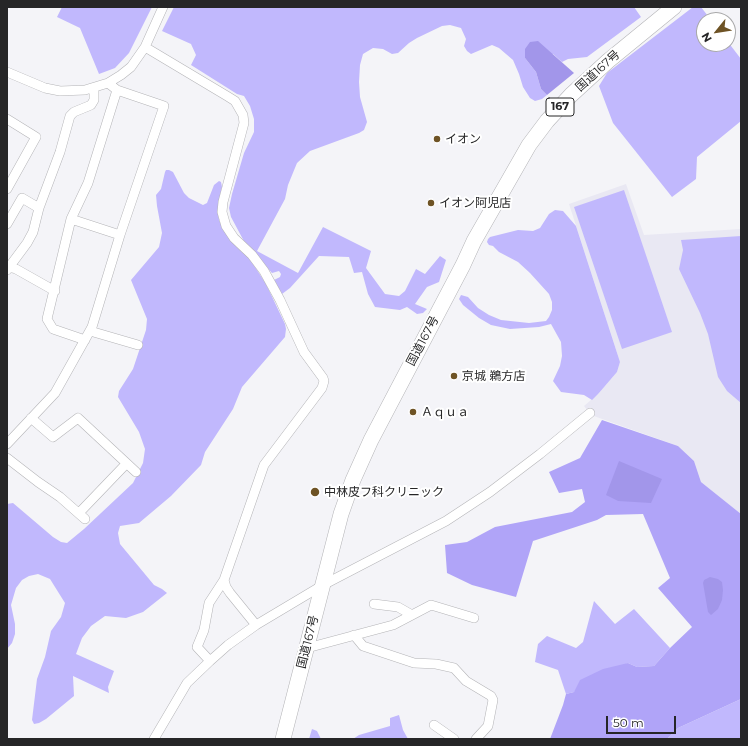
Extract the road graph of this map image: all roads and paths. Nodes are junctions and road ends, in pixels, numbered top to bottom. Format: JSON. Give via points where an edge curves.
{"nodes":[{"id":1,"x":163,"y":7,"type":"edge"},
{"id":2,"x":674,"y":7,"type":"edge"},
{"id":3,"x":145,"y":47,"type":"junction"},
{"id":4,"x":7,"y":72,"type":"edge"},
{"id":5,"x":108,"y":83,"type":"junction"},
{"id":6,"x":94,"y":88,"type":"junction"},
{"id":7,"x":117,"y":90,"type":"junction"},
{"id":8,"x":7,"y":119,"type":"edge"},
{"id":9,"x":7,"y":189,"type":"edge"},
{"id":10,"x":22,"y":198,"type":"junction"},
{"id":11,"x":39,"y":208,"type":"junction"},
{"id":12,"x":71,"y":218,"type":"junction"},
{"id":13,"x":7,"y":224,"type":"edge"},
{"id":14,"x":120,"y":235,"type":"junction"},
{"id":15,"x":8,"y":269,"type":"edge"},
{"id":16,"x":54,"y":291,"type":"junction"},
{"id":17,"x":90,"y":331,"type":"junction"},
{"id":18,"x":85,"y":340,"type":"junction"},
{"id":19,"x":138,"y":345,"type":"dead end"},
{"id":20,"x":590,"y":413,"type":"dead end"},
{"id":21,"x":31,"y":418,"type":"junction"},
{"id":22,"x":7,"y":444,"type":"edge"},
{"id":23,"x":7,"y":458,"type":"edge"},
{"id":24,"x":126,"y":464,"type":"junction"},
{"id":25,"x":136,"y":472,"type":"dead end"},
{"id":26,"x":224,"y":580,"type":"junction"},
{"id":27,"x":322,"y":585,"type":"junction"},
{"id":28,"x":374,"y":604,"type":"dead end"},
{"id":29,"x":412,"y":615,"type":"junction"},
{"id":30,"x":474,"y":618,"type":"dead end"},
{"id":31,"x":256,"y":625,"type":"junction"},
{"id":32,"x":354,"y":635,"type":"junction"},
{"id":33,"x":307,"y":648,"type":"junction"},
{"id":34,"x":210,"y":661,"type":"junction"},
{"id":35,"x":434,"y":725,"type":"dead end"},
{"id":36,"x":154,"y":739,"type":"edge"},
{"id":37,"x":283,"y":739,"type":"edge"},
{"id":38,"x":454,"y":739,"type":"edge"},
{"id":39,"x":476,"y":739,"type":"edge"}],
"edges":[{"from":1,"to":3,"type":"street"},
{"from":2,"to":27,"type":"highway","name":"国道167号","number":"167","via":[[608,61],[572,95],[547,121],[529,145],[474,241],[352,480]]},
{"from":3,"to":5,"type":"street","via":[[131,67]]},
{"from":3,"to":26,"type":"street","via":[[227,96],[241,111],[244,123],[223,202],[222,212],[226,226],[264,271],[304,352],[324,381],[322,388],[264,465]]},
{"from":4,"to":6,"type":"street","via":[[45,88],[60,91]]},
{"from":5,"to":6,"type":"street"},
{"from":5,"to":7,"type":"street"},
{"from":6,"to":11,"type":"street","via":[[94,100],[91,105],[70,116],[60,152]]},
{"from":7,"to":12,"type":"street","via":[[88,183]]},
{"from":7,"to":14,"type":"street","via":[[164,106]]},
{"from":8,"to":9,"type":"street","via":[[36,138]]},
{"from":9,"to":10,"type":"street"},
{"from":10,"to":11,"type":"street"},
{"from":10,"to":13,"type":"street"},
{"from":11,"to":15,"type":"street","via":[[33,232]]},
{"from":12,"to":14,"type":"street"},
{"from":12,"to":16,"type":"street"},
{"from":14,"to":17,"type":"street"},
{"from":15,"to":16,"type":"street","via":[[16,269]]},
{"from":16,"to":18,"type":"street","via":[[47,319],[53,329]]},
{"from":17,"to":18,"type":"street"},
{"from":17,"to":19,"type":"street"},
{"from":18,"to":21,"type":"street","via":[[55,393]]},
{"from":20,"to":27,"type":"street","via":[[490,492],[446,521]]},
{"from":21,"to":22,"type":"street"},
{"from":21,"to":24,"type":"street","via":[[53,437],[78,418]]},
{"from":23,"to":24,"type":"street","via":[[82,516]]},
{"from":24,"to":25,"type":"street"},
{"from":26,"to":31,"type":"street","via":[[230,593]]},
{"from":26,"to":34,"type":"street","via":[[209,603],[204,630],[197,647]]},
{"from":27,"to":31,"type":"street"},
{"from":27,"to":33,"type":"highway","name":"国道167号","number":"167"},
{"from":28,"to":29,"type":"street","via":[[398,607]]},
{"from":29,"to":30,"type":"street","via":[[431,605]]},
{"from":29,"to":32,"type":"street","via":[[393,625]]},
{"from":31,"to":34,"type":"street"},
{"from":32,"to":33,"type":"street"},
{"from":32,"to":39,"type":"street","via":[[363,646],[414,663],[454,668],[466,681],[491,696],[493,700],[488,726]]},
{"from":33,"to":37,"type":"highway","name":"国道167号","number":"167"},
{"from":34,"to":36,"type":"street","via":[[187,683]]},
{"from":35,"to":38,"type":"street"}]}
